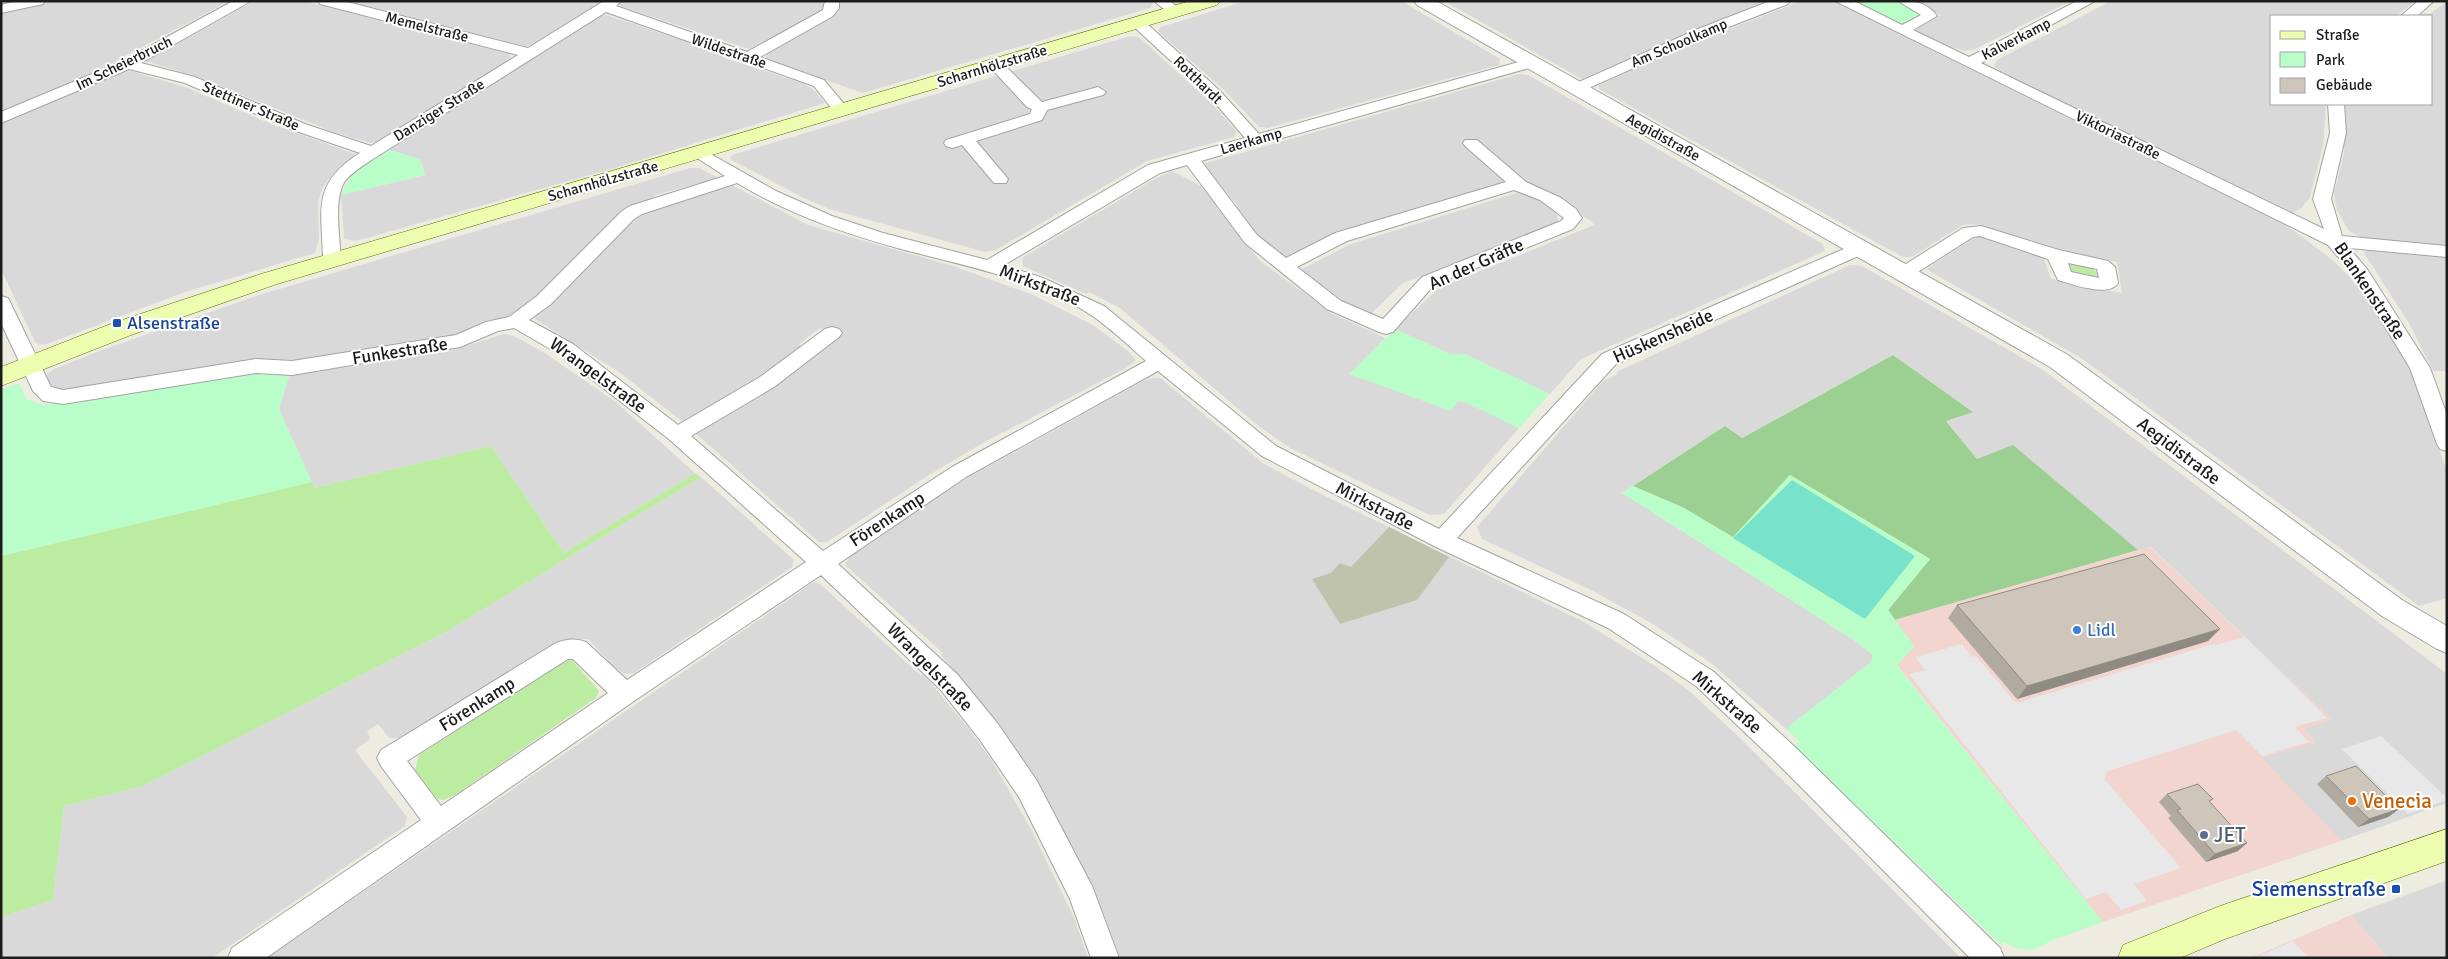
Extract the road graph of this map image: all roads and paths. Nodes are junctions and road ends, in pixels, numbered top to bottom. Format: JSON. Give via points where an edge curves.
{"nodes":[{"id":1,"x":38,"y":1,"type":"edge"},
{"id":2,"x":244,"y":1,"type":"edge"},
{"id":3,"x":325,"y":1,"type":"edge"},
{"id":4,"x":832,"y":1,"type":"edge"},
{"id":5,"x":1211,"y":1,"type":"edge"},
{"id":6,"x":1422,"y":1,"type":"edge"},
{"id":7,"x":1783,"y":1,"type":"edge"},
{"id":8,"x":1842,"y":1,"type":"edge"},
{"id":9,"x":1905,"y":1,"type":"edge"},
{"id":10,"x":2088,"y":1,"type":"edge"},
{"id":11,"x":2427,"y":1,"type":"edge"},
{"id":12,"x":609,"y":4,"type":"edge"},
{"id":13,"x":1168,"y":6,"type":"edge"},
{"id":14,"x":1,"y":9,"type":"edge"},
{"id":15,"x":2409,"y":15,"type":"edge"},
{"id":16,"x":1138,"y":23,"type":"junction"},
{"id":17,"x":1902,"y":30,"type":"junction"},
{"id":18,"x":530,"y":53,"type":"junction"},
{"id":19,"x":749,"y":57,"type":"junction"},
{"id":20,"x":1532,"y":63,"type":"junction"},
{"id":21,"x":1970,"y":63,"type":"junction"},
{"id":22,"x":128,"y":64,"type":"junction"},
{"id":23,"x":996,"y":65,"type":"junction"},
{"id":24,"x":1576,"y":88,"type":"junction"},
{"id":25,"x":1098,"y":92,"type":"dead end"},
{"id":26,"x":2336,"y":105,"type":"edge"},
{"id":27,"x":1041,"y":107,"type":"junction"},
{"id":28,"x":842,"y":111,"type":"junction"},
{"id":29,"x":1,"y":118,"type":"edge"},
{"id":30,"x":1255,"y":140,"type":"junction"},
{"id":31,"x":1471,"y":143,"type":"dead end"},
{"id":32,"x":373,"y":152,"type":"junction"},
{"id":33,"x":700,"y":153,"type":"junction"},
{"id":34,"x":1190,"y":158,"type":"junction"},
{"id":35,"x":738,"y":177,"type":"junction"},
{"id":36,"x":1000,"y":179,"type":"dead end"},
{"id":37,"x":1519,"y":184,"type":"junction"},
{"id":38,"x":2334,"y":241,"type":"junction"},
{"id":39,"x":1859,"y":249,"type":"junction"},
{"id":40,"x":2447,"y":252,"type":"edge"},
{"id":41,"x":2055,"y":255,"type":"dead end"},
{"id":42,"x":332,"y":260,"type":"junction"},
{"id":43,"x":990,"y":266,"type":"junction"},
{"id":44,"x":1284,"y":266,"type":"junction"},
{"id":45,"x":1904,"y":273,"type":"junction"},
{"id":46,"x":1,"y":302,"type":"edge"},
{"id":47,"x":515,"y":322,"type":"junction"},
{"id":48,"x":832,"y":333,"type":"dead end"},
{"id":49,"x":1159,"y":362,"type":"junction"},
{"id":50,"x":30,"y":365,"type":"junction"},
{"id":51,"x":1,"y":378,"type":"edge"},
{"id":52,"x":678,"y":435,"type":"junction"},
{"id":53,"x":2447,"y":444,"type":"edge"},
{"id":54,"x":1442,"y":540,"type":"junction"},
{"id":55,"x":821,"y":562,"type":"junction"},
{"id":56,"x":2447,"y":623,"type":"edge"},
{"id":57,"x":2417,"y":625,"type":"junction"},
{"id":58,"x":2447,"y":641,"type":"edge"},
{"id":59,"x":625,"y":694,"type":"junction"},
{"id":60,"x":438,"y":822,"type":"junction"},
{"id":61,"x":2447,"y":845,"type":"edge"},
{"id":62,"x":242,"y":958,"type":"edge"},
{"id":63,"x":1105,"y":958,"type":"edge"},
{"id":64,"x":1990,"y":958,"type":"edge"},
{"id":65,"x":2136,"y":958,"type":"edge"}],
"edges":[{"from":1,"to":14,"type":"street"},
{"from":2,"to":22,"type":"street","name":"Im Scheierbruch"},
{"from":3,"to":18,"type":"street","name":"Memelstraße"},
{"from":4,"to":19,"type":"street","via":[[828,14]]},
{"from":5,"to":13,"type":"main road","name":"Scharnhölzstraße"},
{"from":6,"to":20,"type":"street","name":"Aegidistraße"},
{"from":7,"to":24,"type":"street","name":"Am Schoolkamp"},
{"from":8,"to":17,"type":"street","name":"Viktoriastraße"},
{"from":9,"to":17,"type":"street","via":[[1930,16]]},
{"from":10,"to":21,"type":"street","name":"Kalverkamp"},
{"from":11,"to":15,"type":"street"},
{"from":12,"to":18,"type":"street","name":"Danziger Straße"},
{"from":12,"to":19,"type":"street","name":"Wildestraße"},
{"from":13,"to":16,"type":"main road","name":"Scharnhölzstraße"},
{"from":16,"to":23,"type":"main road","name":"Scharnhölzstraße"},
{"from":16,"to":30,"type":"street","name":"Rotthardt","via":[[1215,94]]},
{"from":17,"to":21,"type":"street","name":"Viktoriastraße"},
{"from":18,"to":32,"type":"street","name":"Danziger Straße"},
{"from":19,"to":28,"type":"street","name":"Wildestraße","via":[[820,83]]},
{"from":20,"to":24,"type":"street","name":"Aegidistraße"},
{"from":20,"to":30,"type":"street","name":"Laerkamp"},
{"from":21,"to":38,"type":"street","name":"Viktoriastraße"},
{"from":22,"to":29,"type":"street","name":"Im Scheierbruch"},
{"from":22,"to":32,"type":"street","name":"Stettiner Straße","via":[[188,80],[299,128]]},
{"from":23,"to":27,"type":"street","via":[[1033,104]]},
{"from":23,"to":28,"type":"main road","name":"Scharnhölzstraße"},
{"from":24,"to":39,"type":"street","name":"Aegidistraße"},
{"from":25,"to":27,"type":"street"},
{"from":26,"to":38,"type":"street","name":"Blankenstraße","via":[[2338,133],[2322,199]]},
{"from":27,"to":36,"type":"street","via":[[1036,117],[959,141]]},
{"from":28,"to":33,"type":"main road","name":"Scharnhölzstraße"},
{"from":30,"to":34,"type":"street","name":"Laerkamp"},
{"from":31,"to":37,"type":"street","name":"An der Gräfte"},
{"from":32,"to":42,"type":"street","name":"Danziger Straße","via":[[347,170],[333,188]]},
{"from":33,"to":35,"type":"street","name":"Mirkstraße"},
{"from":33,"to":42,"type":"main road","name":"Scharnhölzstraße"},
{"from":34,"to":43,"type":"street","name":"Laerkamp","via":[[1154,169]]},
{"from":34,"to":44,"type":"street","name":"An der Gräfte","via":[[1251,239]]},
{"from":35,"to":43,"type":"street","name":"Mirkstraße","via":[[804,212]]},
{"from":35,"to":47,"type":"street","name":"Funkestraße","via":[[628,215],[544,300]]},
{"from":37,"to":44,"type":"street","via":[[1341,237]]},
{"from":37,"to":44,"type":"street","name":"An der Gräfte","via":[[1569,212],[1572,221],[1567,226],[1428,281],[1386,328],[1334,305]]},
{"from":38,"to":40,"type":"street"},
{"from":38,"to":53,"type":"street","name":"Blankenstraße","via":[[2361,273],[2420,368]]},
{"from":39,"to":45,"type":"street","name":"Aegidistraße"},
{"from":39,"to":54,"type":"street","name":"Hüskensheide","via":[[1609,359]]},
{"from":41,"to":45,"type":"street","via":[[1975,231]]},
{"from":42,"to":50,"type":"main road","name":"Scharnhölzstraße","via":[[162,315]]},
{"from":43,"to":49,"type":"street","name":"Mirkstraße","via":[[1073,296],[1097,310]]},
{"from":45,"to":57,"type":"street","name":"Aegidistraße","via":[[2059,361]]},
{"from":46,"to":50,"type":"street"},
{"from":47,"to":50,"type":"street","name":"Funkestraße","via":[[493,326],[454,342],[385,354],[292,368],[256,366],[63,397],[50,396],[43,391]]},
{"from":47,"to":52,"type":"street","name":"Wrangelstraße","via":[[566,349]]},
{"from":48,"to":52,"type":"street","via":[[767,382]]},
{"from":49,"to":54,"type":"street","name":"Mirkstraße","via":[[1269,452]]},
{"from":49,"to":55,"type":"street","name":"Förenkamp","via":[[959,472]]},
{"from":50,"to":51,"type":"main road","name":"Scharnhölzstraße"},
{"from":52,"to":55,"type":"street","name":"Wrangelstraße"},
{"from":54,"to":64,"type":"street","name":"Mirkstraße","via":[[1616,621],[1705,679]]},
{"from":55,"to":59,"type":"street","name":"Förenkamp"},
{"from":55,"to":63,"type":"street","name":"Wrangelstraße","via":[[949,682],[989,732],[1028,789],[1082,895]]},
{"from":56,"to":57,"type":"street"},
{"from":57,"to":58,"type":"street","name":"Aegidistraße"},
{"from":59,"to":60,"type":"street","name":"Förenkamp"},
{"from":59,"to":60,"type":"street","name":"Förenkamp","via":[[578,649],[571,648],[390,758]]},
{"from":60,"to":62,"type":"street","name":"Förenkamp"},
{"from":61,"to":65,"type":"main road","via":[[2220,924]]}]}
